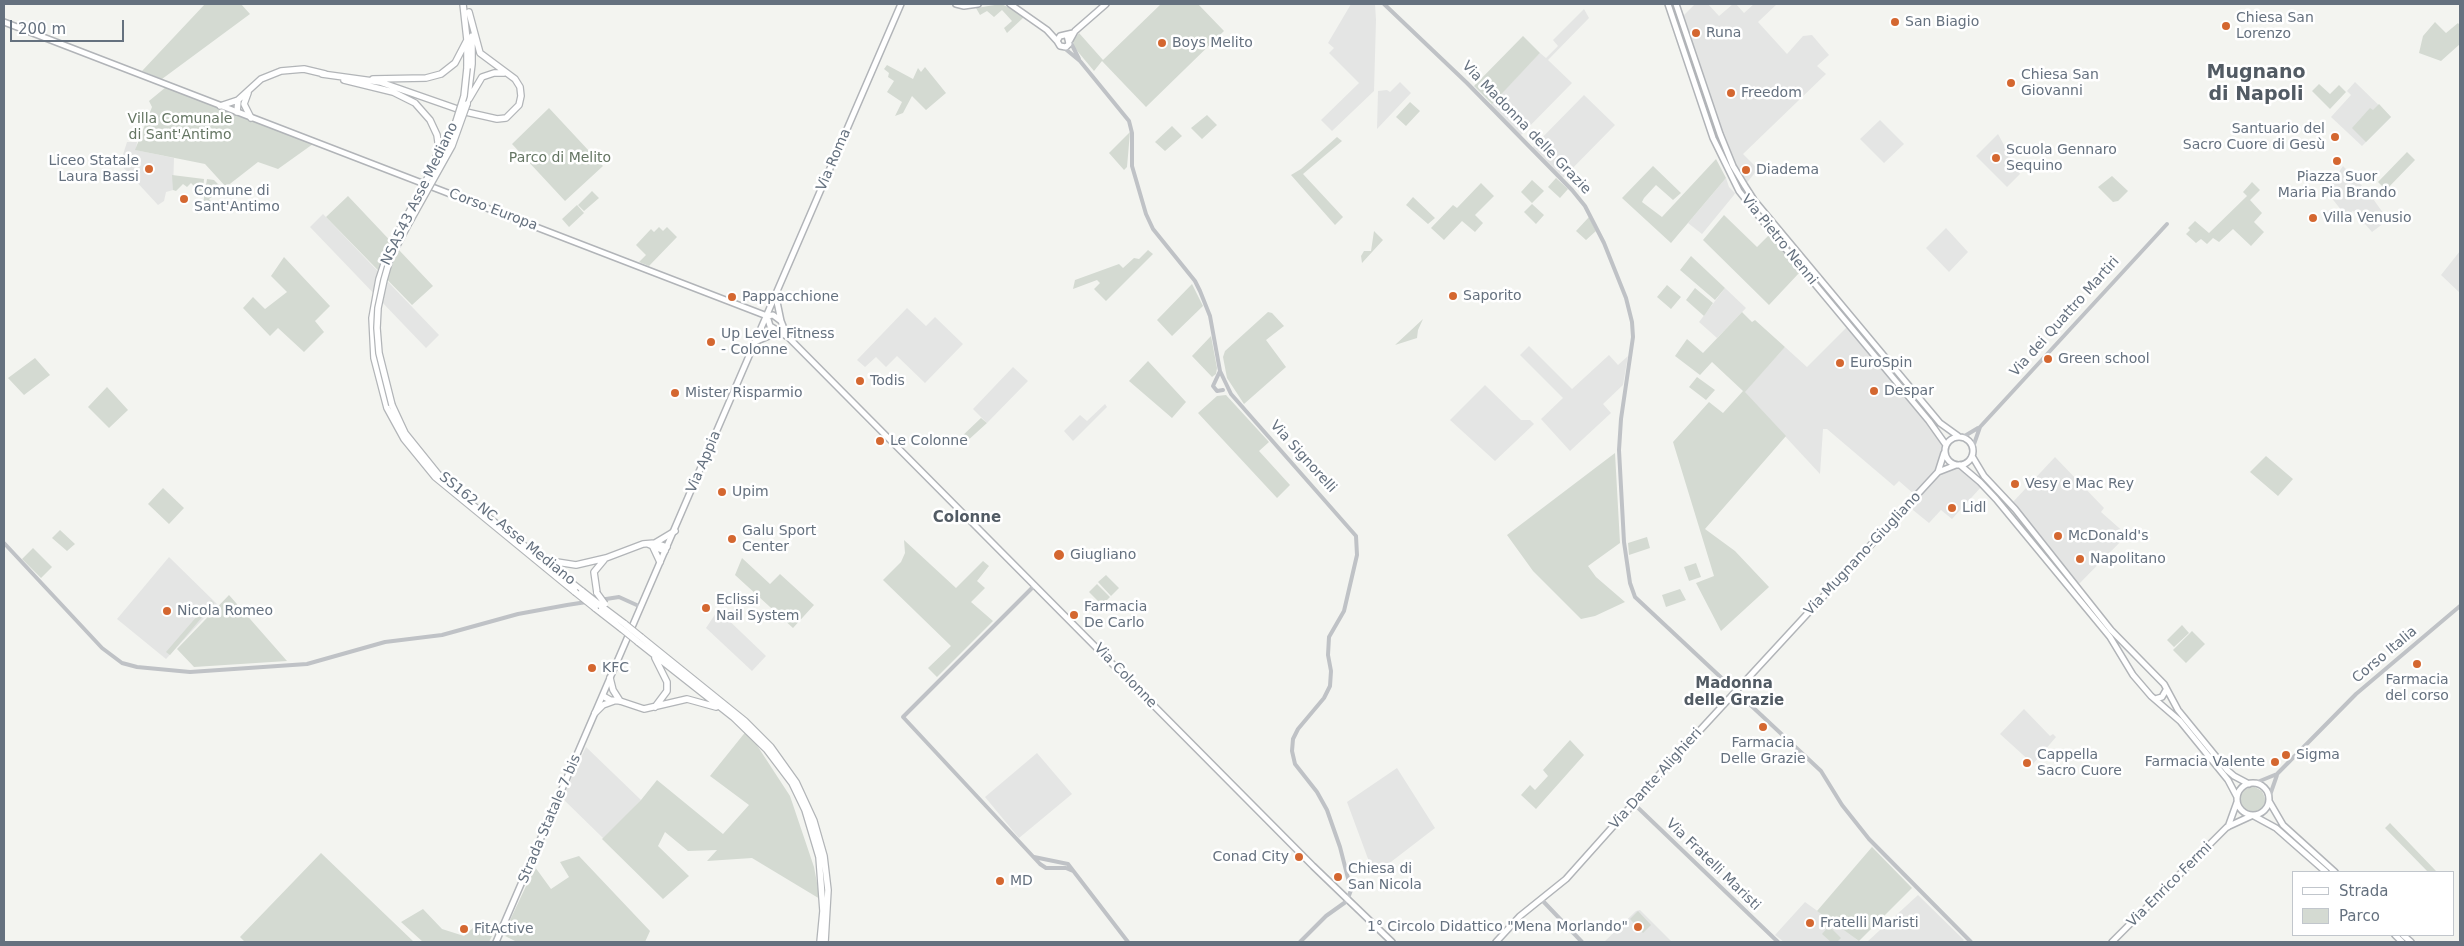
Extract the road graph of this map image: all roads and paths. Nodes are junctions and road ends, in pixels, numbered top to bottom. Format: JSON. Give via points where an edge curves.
{"nodes":[{"id":1,"x":462,"y":4,"type":"edge"},
{"id":2,"x":468,"y":4,"type":"edge"},
{"id":3,"x":901,"y":4,"type":"edge"},
{"id":4,"x":956,"y":4,"type":"edge"},
{"id":5,"x":978,"y":4,"type":"edge"},
{"id":6,"x":1010,"y":4,"type":"edge"},
{"id":7,"x":1106,"y":4,"type":"edge"},
{"id":8,"x":1384,"y":4,"type":"edge"},
{"id":9,"x":1668,"y":4,"type":"edge"},
{"id":10,"x":1676,"y":4,"type":"edge"},
{"id":11,"x":469,"y":12,"type":"junction"},
{"id":12,"x":4,"y":22,"type":"edge"},
{"id":13,"x":1069,"y":39,"type":"junction"},
{"id":14,"x":467,"y":40,"type":"junction"},
{"id":15,"x":1057,"y":41,"type":"junction"},
{"id":16,"x":1063,"y":47,"type":"junction"},
{"id":17,"x":1080,"y":61,"type":"junction"},
{"id":18,"x":469,"y":68,"type":"junction"},
{"id":19,"x":322,"y":74,"type":"junction"},
{"id":20,"x":512,"y":77,"type":"junction"},
{"id":21,"x":367,"y":80,"type":"junction"},
{"id":22,"x":248,"y":91,"type":"junction"},
{"id":23,"x":238,"y":100,"type":"junction"},
{"id":24,"x":244,"y":104,"type":"junction"},
{"id":25,"x":467,"y":104,"type":"junction"},
{"id":26,"x":220,"y":106,"type":"junction"},
{"id":27,"x":237,"y":112,"type":"junction"},
{"id":28,"x":252,"y":118,"type":"junction"},
{"id":29,"x":431,"y":172,"type":"junction"},
{"id":30,"x":2167,"y":224,"type":"dead end"},
{"id":31,"x":776,"y":296,"type":"junction"},
{"id":32,"x":768,"y":316,"type":"junction"},
{"id":33,"x":781,"y":320,"type":"junction"},
{"id":34,"x":778,"y":332,"type":"junction"},
{"id":35,"x":788,"y":337,"type":"junction"},
{"id":36,"x":757,"y":341,"type":"junction"},
{"id":37,"x":1220,"y":371,"type":"junction"},
{"id":38,"x":1217,"y":379,"type":"junction"},
{"id":39,"x":1223,"y":379,"type":"junction"},
{"id":40,"x":1226,"y":385,"type":"junction"},
{"id":41,"x":1223,"y":390,"type":"junction"},
{"id":42,"x":1231,"y":394,"type":"junction"},
{"id":43,"x":390,"y":407,"type":"junction"},
{"id":44,"x":1980,"y":427,"type":"junction"},
{"id":45,"x":1960,"y":436,"type":"junction"},
{"id":46,"x":1946,"y":444,"type":"junction"},
{"id":47,"x":1973,"y":447,"type":"junction"},
{"id":48,"x":1944,"y":453,"type":"junction"},
{"id":49,"x":1972,"y":456,"type":"junction"},
{"id":50,"x":1958,"y":465,"type":"junction"},
{"id":51,"x":1938,"y":472,"type":"junction"},
{"id":52,"x":674,"y":531,"type":"junction"},
{"id":53,"x":4,"y":543,"type":"edge"},
{"id":54,"x":652,"y":545,"type":"junction"},
{"id":55,"x":666,"y":549,"type":"junction"},
{"id":56,"x":606,"y":558,"type":"junction"},
{"id":57,"x":542,"y":559,"type":"junction"},
{"id":58,"x":660,"y":562,"type":"junction"},
{"id":59,"x":1035,"y":585,"type":"junction"},
{"id":60,"x":600,"y":606,"type":"junction"},
{"id":61,"x":2460,"y":606,"type":"edge"},
{"id":62,"x":641,"y":607,"type":"junction"},
{"id":63,"x":624,"y":627,"type":"junction"},
{"id":64,"x":1787,"y":636,"type":"joint"},
{"id":65,"x":639,"y":639,"type":"junction"},
{"id":66,"x":652,"y":654,"type":"junction"},
{"id":67,"x":2138,"y":659,"type":"junction"},
{"id":68,"x":2127,"y":666,"type":"junction"},
{"id":69,"x":610,"y":678,"type":"junction"},
{"id":70,"x":2166,"y":690,"type":"junction"},
{"id":71,"x":1735,"y":693,"type":"junction"},
{"id":72,"x":603,"y":695,"type":"junction"},
{"id":73,"x":616,"y":699,"type":"junction"},
{"id":74,"x":2155,"y":699,"type":"junction"},
{"id":75,"x":654,"y":708,"type":"junction"},
{"id":76,"x":595,"y":713,"type":"junction"},
{"id":77,"x":733,"y":717,"type":"junction"},
{"id":78,"x":2278,"y":774,"type":"junction"},
{"id":79,"x":2252,"y":784,"type":"junction"},
{"id":80,"x":2269,"y":799,"type":"junction"},
{"id":81,"x":2237,"y":800,"type":"junction"},
{"id":82,"x":1633,"y":804,"type":"junction"},
{"id":83,"x":2252,"y":816,"type":"junction"},
{"id":84,"x":2227,"y":827,"type":"junction"},
{"id":85,"x":1034,"y":857,"type":"junction"},
{"id":86,"x":1046,"y":860,"type":"junction"},
{"id":87,"x":1057,"y":862,"type":"junction"},
{"id":88,"x":1065,"y":863,"type":"junction"},
{"id":89,"x":1043,"y":866,"type":"junction"},
{"id":90,"x":1059,"y":868,"type":"junction"},
{"id":91,"x":1073,"y":871,"type":"junction"},
{"id":92,"x":2325,"y":871,"type":"edge"},
{"id":93,"x":2335,"y":871,"type":"edge"},
{"id":94,"x":1347,"y":900,"type":"junction"},
{"id":95,"x":1541,"y":900,"type":"junction"},
{"id":96,"x":496,"y":942,"type":"edge"},
{"id":97,"x":820,"y":942,"type":"edge"},
{"id":98,"x":825,"y":942,"type":"edge"},
{"id":99,"x":1128,"y":942,"type":"edge"},
{"id":100,"x":1300,"y":942,"type":"edge"},
{"id":101,"x":1392,"y":942,"type":"edge"},
{"id":102,"x":1496,"y":942,"type":"edge"},
{"id":103,"x":1582,"y":942,"type":"edge"},
{"id":104,"x":1778,"y":942,"type":"edge"},
{"id":105,"x":1971,"y":942,"type":"edge"},
{"id":106,"x":2112,"y":942,"type":"edge"}],
"edges":[{"from":1,"to":14,"type":"highway"},
{"from":2,"to":11,"type":"highway"},
{"from":3,"to":31,"type":"main road","name":"Via Roma"},
{"from":4,"to":5,"type":"main road"},
{"from":6,"to":15,"type":"main road"},
{"from":7,"to":13,"type":"main road"},
{"from":8,"to":71,"type":"street","name":"Via Madonna delle Grazie","via":[[1572,190],[1595,222],[1626,298],[1632,322],[1633,337],[1619,450],[1622,515],[1632,588],[1638,601]]},
{"from":9,"to":46,"type":"main road","name":"Via Pietro Nenni","via":[[1713,138],[1739,190]]},
{"from":10,"to":45,"type":"main road","name":"Via Pietro Nenni","via":[[1720,134],[1744,186],[1940,423]]},
{"from":11,"to":18,"type":"highway"},
{"from":11,"to":20,"type":"highway","via":[[480,53]]},
{"from":12,"to":26,"type":"main road","name":"Corso Europa"},
{"from":13,"to":15,"type":"main road","via":[[1060,36]]},
{"from":13,"to":16,"type":"main road","via":[[1068,46]]},
{"from":13,"to":17,"type":"street"},
{"from":14,"to":18,"type":"highway"},
{"from":14,"to":21,"type":"highway","via":[[455,63],[441,74],[426,78]]},
{"from":15,"to":16,"type":"main road"},
{"from":16,"to":17,"type":"street"},
{"from":17,"to":37,"type":"street","via":[[1129,121],[1132,128],[1132,166],[1146,214],[1153,229],[1200,291],[1210,317]]},
{"from":18,"to":25,"type":"highway","name":"NSA543 Asse Mediano"},
{"from":18,"to":29,"type":"highway","name":"NSA543 Asse Mediano","bridge":true,"via":[[453,132]]},
{"from":19,"to":21,"type":"highway"},
{"from":19,"to":22,"type":"highway","via":[[304,69],[281,71],[261,79]]},
{"from":19,"to":29,"type":"highway","bridge":true,"via":[[392,92],[414,103],[430,120],[437,135],[439,149]]},
{"from":20,"to":21,"type":"highway","via":[[521,91],[519,105],[510,116],[497,119]]},
{"from":20,"to":25,"type":"highway","via":[[494,73],[480,79]]},
{"from":22,"to":23,"type":"highway"},
{"from":22,"to":24,"type":"highway"},
{"from":23,"to":26,"type":"highway"},
{"from":23,"to":27,"type":"highway"},
{"from":24,"to":27,"type":"highway"},
{"from":24,"to":28,"type":"highway"},
{"from":25,"to":43,"type":"highway","name":"NSA543 Asse Mediano","bridge":true,"via":[[452,146],[390,259],[384,280],[377,328]]},
{"from":26,"to":27,"type":"main road","name":"Corso Europa"},
{"from":27,"to":28,"type":"main road","name":"Corso Europa"},
{"from":28,"to":32,"type":"main road","name":"Corso Europa"},
{"from":29,"to":43,"type":"highway","name":"NSA543 Asse Mediano","bridge":true,"via":[[386,258],[374,299],[374,358]]},
{"from":30,"to":44,"type":"street","name":"Via dei Quattro Martiri"},
{"from":31,"to":32,"type":"main road","name":"Via Roma"},
{"from":31,"to":33,"type":"main road"},
{"from":32,"to":33,"type":"main road","name":"Corso Europa"},
{"from":32,"to":34,"type":"main road","via":[[770,326]]},
{"from":32,"to":36,"type":"main road","name":"Via Appia"},
{"from":33,"to":35,"type":"main road"},
{"from":34,"to":35,"type":"main road"},
{"from":34,"to":36,"type":"main road"},
{"from":35,"to":59,"type":"main road","name":"Via Colonne"},
{"from":36,"to":52,"type":"main road","name":"Via Appia"},
{"from":37,"to":38,"type":"street"},
{"from":37,"to":39,"type":"street"},
{"from":38,"to":39,"type":"street"},
{"from":38,"to":41,"type":"street","via":[[1214,388]]},
{"from":39,"to":40,"type":"street"},
{"from":40,"to":41,"type":"street"},
{"from":40,"to":42,"type":"street","name":"Via Signorelli"},
{"from":41,"to":42,"type":"street","name":"Via Signorelli"},
{"from":42,"to":94,"type":"street","name":"Via Signorelli","via":[[1356,536],[1357,555],[1344,611],[1329,637],[1330,686],[1293,739],[1295,764],[1327,810],[1350,884]]},
{"from":43,"to":57,"type":"highway","name":"SS162 NC Asse Mediano","via":[[405,433],[438,474]]},
{"from":43,"to":60,"type":"highway","name":"SS162 NC Asse Mediano","bridge":true,"via":[[404,439],[434,477],[575,592]]},
{"from":44,"to":45,"type":"street","name":"Via dei Quattro Martiri"},
{"from":44,"to":47,"type":"street","name":"Via dei Quattro Martiri"},
{"from":45,"to":46,"type":"main road","via":[[1951,438]]},
{"from":45,"to":47,"type":"main road","via":[[1969,440]]},
{"from":46,"to":48,"type":"main road"},
{"from":47,"to":49,"type":"main road"},
{"from":48,"to":50,"type":"main road","via":[[1948,461]]},
{"from":48,"to":51,"type":"main road","name":"Via Mugnano-Giugliano"},
{"from":49,"to":50,"type":"main road","via":[[1968,462]]},
{"from":49,"to":67,"type":"main road","via":[[1984,476]]},
{"from":50,"to":51,"type":"main road","name":"Via Mugnano-Giugliano"},
{"from":50,"to":68,"type":"main road","via":[[1996,499],[2110,636]]},
{"from":51,"to":64,"type":"main road","name":"Via Mugnano-Giugliano"},
{"from":52,"to":54,"type":"highway"},
{"from":52,"to":55,"type":"main road","name":"Via Appia"},
{"from":53,"to":62,"type":"street","via":[[102,648],[122,663],[137,667],[190,672],[307,664],[385,642],[442,635],[518,614],[567,605],[619,597]]},
{"from":54,"to":55,"type":"highway"},
{"from":54,"to":56,"type":"highway"},
{"from":54,"to":58,"type":"highway"},
{"from":55,"to":58,"type":"main road","name":"Via Appia"},
{"from":56,"to":57,"type":"highway","via":[[576,565]]},
{"from":56,"to":60,"type":"highway","bridge":true,"via":[[594,572]]},
{"from":57,"to":60,"type":"highway","name":"SS162 NC Asse Mediano","bridge":true},
{"from":58,"to":62,"type":"main road","name":"Via Appia"},
{"from":59,"to":85,"type":"street","via":[[903,717]]},
{"from":59,"to":94,"type":"main road","name":"Via Colonne"},
{"from":60,"to":63,"type":"highway","name":"SS162 NC Asse Mediano"},
{"from":60,"to":63,"type":"highway","name":"SS162 NC Asse Mediano","via":[[618,618]]},
{"from":61,"to":78,"type":"street","name":"Corso Italia","via":[[2356,694]]},
{"from":62,"to":69,"type":"main road","name":"Via Appia"},
{"from":63,"to":65,"type":"highway","name":"SS162 NC Asse Mediano","bridge":true},
{"from":64,"to":71,"type":"main road","name":"Via Dante Alighieri"},
{"from":65,"to":66,"type":"highway","name":"SS162 NC Asse Mediano"},
{"from":65,"to":98,"type":"highway","via":[[745,721],[771,747],[796,782],[814,821],[824,856],[828,890]]},
{"from":66,"to":75,"type":"highway","via":[[667,682],[667,691]]},
{"from":66,"to":77,"type":"highway"},
{"from":67,"to":68,"type":"main road","via":[[2130,661]]},
{"from":67,"to":70,"type":"main road"},
{"from":68,"to":74,"type":"main road"},
{"from":69,"to":72,"type":"main road","name":"Strada Statale 7 bis"},
{"from":69,"to":73,"type":"highway"},
{"from":70,"to":74,"type":"main road","via":[[2162,697]]},
{"from":70,"to":79,"type":"main road","via":[[2178,710],[2227,770],[2236,778]]},
{"from":71,"to":82,"type":"main road","name":"Via Dante Alighieri"},
{"from":71,"to":105,"type":"street","name":"Via Madonna delle Grazie","via":[[1821,771],[1869,839]]},
{"from":72,"to":73,"type":"highway"},
{"from":72,"to":76,"type":"main road","name":"Strada Statale 7 bis"},
{"from":73,"to":75,"type":"highway","via":[[635,708]]},
{"from":73,"to":76,"type":"highway"},
{"from":74,"to":81,"type":"main road","via":[[2180,721],[2228,780]]},
{"from":75,"to":77,"type":"highway","via":[[687,700],[712,704]]},
{"from":76,"to":96,"type":"main road","name":"Strada Statale 7 bis"},
{"from":77,"to":97,"type":"highway","via":[[767,750],[792,783],[805,810],[819,857],[823,911]]},
{"from":78,"to":79,"type":"street"},
{"from":78,"to":80,"type":"street"},
{"from":79,"to":80,"type":"main road","via":[[2265,788]]},
{"from":79,"to":81,"type":"main road","via":[[2241,788]]},
{"from":80,"to":83,"type":"main road","via":[[2264,811]]},
{"from":80,"to":93,"type":"main road","via":[[2283,825]]},
{"from":81,"to":83,"type":"main road","via":[[2242,811]]},
{"from":81,"to":84,"type":"main road","name":"Via Enrico Fermi"},
{"from":82,"to":95,"type":"main road","name":"Via Dante Alighieri","via":[[1566,879]]},
{"from":82,"to":104,"type":"street","name":"Via Fratelli Maristi"},
{"from":83,"to":84,"type":"main road","name":"Via Enrico Fermi"},
{"from":83,"to":92,"type":"main road","via":[[2276,828]]},
{"from":84,"to":106,"type":"main road","name":"Via Enrico Fermi"},
{"from":85,"to":86,"type":"street"},
{"from":85,"to":89,"type":"street"},
{"from":86,"to":87,"type":"street"},
{"from":86,"to":89,"type":"street"},
{"from":87,"to":88,"type":"street"},
{"from":87,"to":90,"type":"street"},
{"from":88,"to":90,"type":"street"},
{"from":88,"to":91,"type":"street"},
{"from":89,"to":90,"type":"street"},
{"from":90,"to":91,"type":"street"},
{"from":91,"to":99,"type":"street"},
{"from":94,"to":100,"type":"street"},
{"from":94,"to":101,"type":"main road","name":"Via Colonne"},
{"from":95,"to":102,"type":"main road","name":"Via Dante Alighieri","via":[[1520,916]]},
{"from":95,"to":103,"type":"street"}]}
